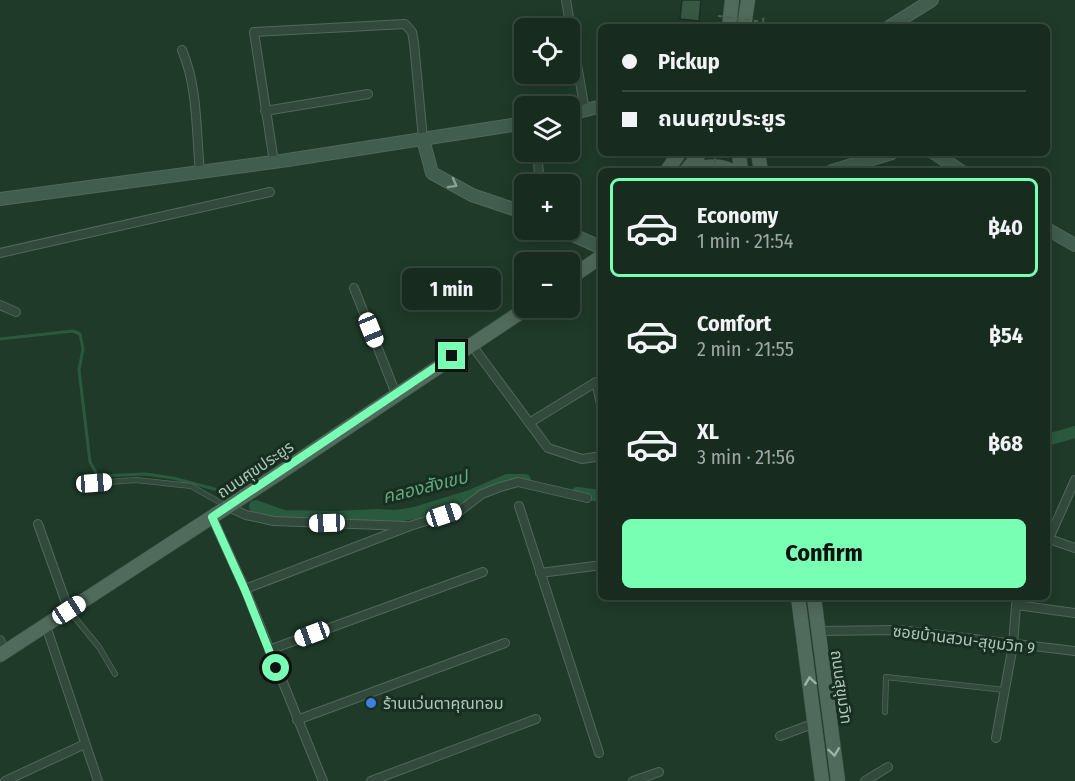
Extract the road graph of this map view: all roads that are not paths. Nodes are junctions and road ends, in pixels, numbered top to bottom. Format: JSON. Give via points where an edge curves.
{"nodes":[{"id":1,"x":566,"y":0,"type":"edge"},
{"id":2,"x":732,"y":0,"type":"edge"},
{"id":3,"x":748,"y":0,"type":"edge"},
{"id":4,"x":932,"y":0,"type":"edge"},
{"id":5,"x":729,"y":24,"type":"edge"},
{"id":6,"x":744,"y":24,"type":"edge"},
{"id":7,"x":894,"y":24,"type":"edge"},
{"id":8,"x":182,"y":50,"type":"dead end"},
{"id":9,"x":368,"y":94,"type":"dead end"},
{"id":10,"x":598,"y":107,"type":"edge"},
{"id":11,"x":266,"y":111,"type":"junction"},
{"id":12,"x":585,"y":111,"type":"junction"},
{"id":13,"x":580,"y":112,"type":"edge"},
{"id":14,"x":514,"y":125,"type":"edge"},
{"id":15,"x":423,"y":140,"type":"junction"},
{"id":16,"x":698,"y":156,"type":"edge"},
{"id":17,"x":882,"y":156,"type":"edge"},
{"id":18,"x":938,"y":156,"type":"edge"},
{"id":19,"x":274,"y":162,"type":"junction"},
{"id":20,"x":688,"y":168,"type":"edge"},
{"id":21,"x":706,"y":168,"type":"edge"},
{"id":22,"x":726,"y":168,"type":"edge"},
{"id":23,"x":842,"y":168,"type":"edge"},
{"id":24,"x":956,"y":168,"type":"edge"},
{"id":25,"x":200,"y":172,"type":"junction"},
{"id":26,"x":270,"y":192,"type":"dead end"},
{"id":27,"x":0,"y":199,"type":"edge"},
{"id":28,"x":514,"y":209,"type":"edge"},
{"id":29,"x":1050,"y":231,"type":"edge"},
{"id":30,"x":580,"y":238,"type":"edge"},
{"id":31,"x":1075,"y":245,"type":"edge"},
{"id":32,"x":598,"y":246,"type":"edge"},
{"id":33,"x":0,"y":253,"type":"edge"},
{"id":34,"x":598,"y":259,"type":"edge"},
{"id":35,"x":580,"y":271,"type":"edge"},
{"id":36,"x":354,"y":288,"type":"dead end"},
{"id":37,"x":0,"y":305,"type":"edge"},
{"id":38,"x":16,"y":312,"type":"dead end"},
{"id":39,"x":514,"y":316,"type":"edge"},
{"id":40,"x":471,"y":344,"type":"junction"},
{"id":41,"x":598,"y":390,"type":"edge"},
{"id":42,"x":396,"y":394,"type":"junction"},
{"id":43,"x":529,"y":423,"type":"junction"},
{"id":44,"x":598,"y":457,"type":"edge"},
{"id":45,"x":1075,"y":480,"type":"edge"},
{"id":46,"x":94,"y":483,"type":"dead end"},
{"id":47,"x":587,"y":498,"type":"dead end"},
{"id":48,"x":519,"y":506,"type":"dead end"},
{"id":49,"x":228,"y":507,"type":"junction"},
{"id":50,"x":212,"y":517,"type":"junction"},
{"id":51,"x":39,"y":524,"type":"dead end"},
{"id":52,"x":410,"y":526,"type":"junction"},
{"id":53,"x":1050,"y":536,"type":"edge"},
{"id":54,"x":1050,"y":542,"type":"edge"},
{"id":55,"x":1075,"y":548,"type":"edge"},
{"id":56,"x":598,"y":566,"type":"edge"},
{"id":57,"x":483,"y":572,"type":"dead end"},
{"id":58,"x":540,"y":573,"type":"junction"},
{"id":59,"x":245,"y":590,"type":"junction"},
{"id":60,"x":798,"y":600,"type":"edge"},
{"id":61,"x":814,"y":600,"type":"edge"},
{"id":62,"x":1018,"y":601,"type":"edge"},
{"id":63,"x":69,"y":610,"type":"junction"},
{"id":64,"x":1075,"y":613,"type":"edge"},
{"id":65,"x":46,"y":626,"type":"junction"},
{"id":66,"x":817,"y":627,"type":"junction"},
{"id":67,"x":802,"y":628,"type":"junction"},
{"id":68,"x":505,"y":643,"type":"dead end"},
{"id":69,"x":1013,"y":645,"type":"junction"},
{"id":70,"x":2,"y":649,"type":"edge"},
{"id":71,"x":269,"y":650,"type":"junction"},
{"id":72,"x":1075,"y":651,"type":"edge"},
{"id":73,"x":116,"y":674,"type":"dead end"},
{"id":74,"x":1005,"y":690,"type":"junction"},
{"id":75,"x":885,"y":712,"type":"dead end"},
{"id":76,"x":536,"y":719,"type":"dead end"},
{"id":77,"x":297,"y":720,"type":"junction"},
{"id":78,"x":815,"y":723,"type":"junction"},
{"id":79,"x":780,"y":736,"type":"dead end"},
{"id":80,"x":996,"y":738,"type":"dead end"},
{"id":81,"x":85,"y":744,"type":"junction"},
{"id":82,"x":599,"y":753,"type":"dead end"},
{"id":83,"x":888,"y":767,"type":"dead end"},
{"id":84,"x":659,"y":772,"type":"dead end"},
{"id":85,"x":5,"y":781,"type":"edge"},
{"id":86,"x":98,"y":781,"type":"edge"},
{"id":87,"x":323,"y":781,"type":"edge"},
{"id":88,"x":371,"y":781,"type":"edge"},
{"id":89,"x":633,"y":781,"type":"edge"},
{"id":90,"x":822,"y":781,"type":"edge"},
{"id":91,"x":838,"y":781,"type":"edge"},
{"id":92,"x":866,"y":781,"type":"edge"}],
"edges":[{"from":1,"to":12,"type":"street"},
{"from":2,"to":5,"type":"main road"},
{"from":3,"to":6,"type":"main road"},
{"from":4,"to":7,"type":"street"},
{"from":8,"to":25,"type":"street","via":[[188,63]]},
{"from":9,"to":11,"type":"street"},
{"from":10,"to":12,"type":"street"},
{"from":11,"to":15,"type":"street","via":[[254,32],[405,24],[414,43]]},
{"from":11,"to":19,"type":"street"},
{"from":12,"to":13,"type":"street"},
{"from":14,"to":15,"type":"street"},
{"from":15,"to":19,"type":"street"},
{"from":15,"to":28,"type":"street","one_way":true,"via":[[432,172],[472,195]]},
{"from":16,"to":20,"type":"main road"},
{"from":17,"to":23,"type":"street"},
{"from":18,"to":24,"type":"street"},
{"from":19,"to":25,"type":"street"},
{"from":21,"to":22,"type":"main road"},
{"from":25,"to":27,"type":"street"},
{"from":26,"to":33,"type":"street"},
{"from":29,"to":31,"type":"street"},
{"from":30,"to":32,"type":"street"},
{"from":34,"to":35,"type":"main road"},
{"from":36,"to":42,"type":"street"},
{"from":37,"to":38,"type":"street"},
{"from":39,"to":40,"type":"main road","name":"ถนนศุขประยูร"},
{"from":40,"to":42,"type":"main road","name":"ถนนศุขประยูร"},
{"from":40,"to":43,"type":"street"},
{"from":41,"to":43,"type":"street","via":[[596,381]]},
{"from":42,"to":49,"type":"main road","name":"ถนนศุขประยูร"},
{"from":43,"to":44,"type":"street","via":[[548,448],[582,459]]},
{"from":45,"to":53,"type":"street"},
{"from":46,"to":49,"type":"lane","via":[[136,480],[191,486]]},
{"from":47,"to":52,"type":"street","via":[[518,482],[482,494],[461,510]]},
{"from":48,"to":58,"type":"street"},
{"from":49,"to":50,"type":"main road","name":"ถนนศุขประยูร"},
{"from":49,"to":52,"type":"street","via":[[274,521]]},
{"from":50,"to":59,"type":"street"},
{"from":50,"to":63,"type":"main road","name":"ถนนศุขประยูร"},
{"from":51,"to":63,"type":"street"},
{"from":52,"to":59,"type":"street"},
{"from":54,"to":55,"type":"street"},
{"from":56,"to":58,"type":"street"},
{"from":57,"to":71,"type":"street"},
{"from":58,"to":82,"type":"street"},
{"from":59,"to":71,"type":"street"},
{"from":60,"to":67,"type":"main road","name":"ถนนสุขุมวิท"},
{"from":61,"to":66,"type":"main road","name":"ถนนสุขุมวิท"},
{"from":62,"to":64,"type":"street"},
{"from":62,"to":69,"type":"street"},
{"from":63,"to":65,"type":"main road","name":"ถนนศุขประยูร"},
{"from":63,"to":73,"type":"lane"},
{"from":65,"to":70,"type":"main road","name":"ถนนศุขประยูร"},
{"from":65,"to":81,"type":"street"},
{"from":66,"to":67,"type":"main road"},
{"from":66,"to":69,"type":"street","name":"ซอยบ้านสวน-สุขุมวิท 9","via":[[899,630]]},
{"from":66,"to":91,"type":"main road","name":"ถนนสุขุมวิท","one_way":true},
{"from":78,"to":67,"type":"main road","name":"ถนนสุขุมวิท","one_way":true},
{"from":68,"to":77,"type":"street"},
{"from":69,"to":72,"type":"street","name":"ซอยบ้านสวน-สุขุมวิท 9"},
{"from":69,"to":74,"type":"street"},
{"from":71,"to":77,"type":"street"},
{"from":74,"to":75,"type":"lane","via":[[886,676]]},
{"from":74,"to":80,"type":"street"},
{"from":76,"to":88,"type":"street"},
{"from":77,"to":87,"type":"street"},
{"from":78,"to":79,"type":"street"},
{"from":78,"to":90,"type":"main road","name":"ถนนสุขุมวิท"},
{"from":81,"to":85,"type":"street"},
{"from":81,"to":86,"type":"street"},
{"from":83,"to":92,"type":"street"},
{"from":84,"to":89,"type":"street"}]}
